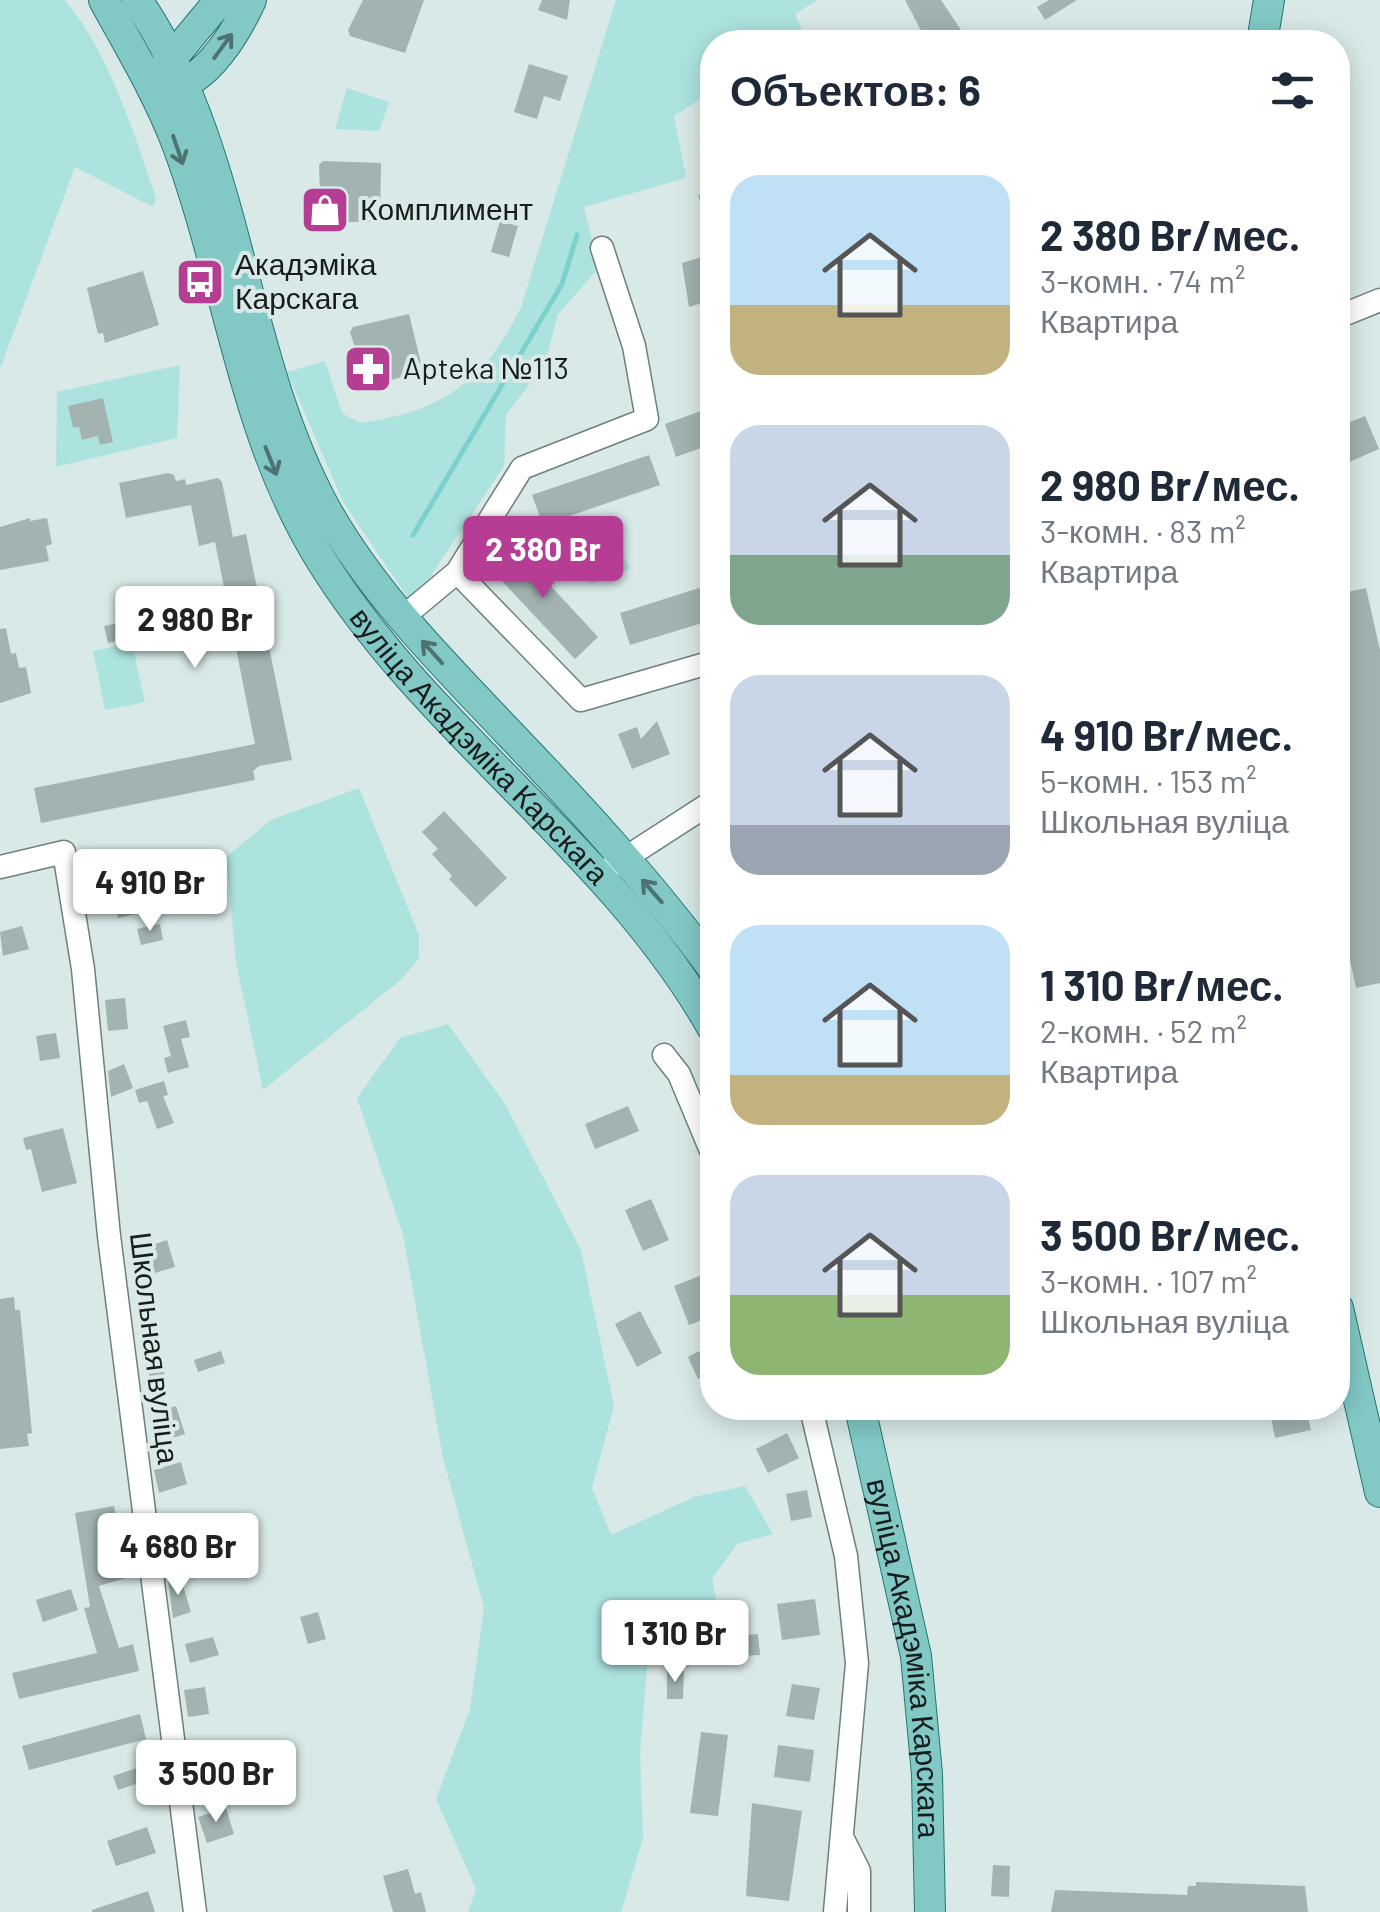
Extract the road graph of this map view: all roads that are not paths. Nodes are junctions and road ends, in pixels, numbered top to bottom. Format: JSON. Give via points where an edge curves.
{"nodes":[{"id":1,"x":104,"y":0,"type":"edge"},
{"id":2,"x":219,"y":0,"type":"edge"},
{"id":3,"x":251,"y":0,"type":"edge"},
{"id":4,"x":1268,"y":0,"type":"edge"},
{"id":5,"x":141,"y":6,"type":"edge"},
{"id":6,"x":1264,"y":30,"type":"edge"},
{"id":7,"x":172,"y":57,"type":"junction"},
{"id":8,"x":185,"y":85,"type":"junction"},
{"id":9,"x":152,"y":88,"type":"junction"},
{"id":10,"x":602,"y":248,"type":"dead end"},
{"id":11,"x":1380,"y":300,"type":"edge"},
{"id":12,"x":1350,"y":312,"type":"edge"},
{"id":13,"x":457,"y":572,"type":"junction"},
{"id":14,"x":402,"y":618,"type":"junction"},
{"id":15,"x":700,"y":665,"type":"edge"},
{"id":16,"x":700,"y":810,"type":"edge"},
{"id":17,"x":611,"y":866,"type":"junction"},
{"id":18,"x":0,"y":868,"type":"edge"},
{"id":19,"x":700,"y":955,"type":"edge"},
{"id":20,"x":700,"y":1009,"type":"edge"},
{"id":21,"x":664,"y":1055,"type":"dead end"},
{"id":22,"x":700,"y":1124,"type":"edge"},
{"id":23,"x":1350,"y":1361,"type":"edge"},
{"id":24,"x":814,"y":1420,"type":"edge"},
{"id":25,"x":863,"y":1420,"type":"edge"},
{"id":26,"x":1380,"y":1492,"type":"edge"},
{"id":27,"x":843,"y":1839,"type":"junction"},
{"id":28,"x":194,"y":1912,"type":"edge"},
{"id":29,"x":835,"y":1912,"type":"edge"},
{"id":30,"x":859,"y":1912,"type":"edge"},
{"id":31,"x":930,"y":1912,"type":"edge"}],
"edges":[{"from":1,"to":9,"type":"main road","name":"вуліца Акадэміка Карскага"},
{"from":2,"to":5,"type":"main road","via":[[176,18]]},
{"from":2,"to":7,"type":"main road"},
{"from":8,"to":3,"type":"main road","one_way":true,"via":[[220,54]]},
{"from":4,"to":6,"type":"main road"},
{"from":5,"to":7,"type":"main road","name":"вуліца Акадэміка Карскага"},
{"from":7,"to":8,"type":"main road","name":"вуліца Акадэміка Карскага"},
{"from":7,"to":9,"type":"main road"},
{"from":8,"to":9,"type":"main road"},
{"from":8,"to":14,"type":"main road","name":"вуліца Акадэміка Карскага","via":[[270,376],[301,458],[351,551]]},
{"from":9,"to":17,"type":"main road","name":"вуліца Акадэміка Карскага","one_way":true,"via":[[200,216],[252,412],[295,515],[381,644]]},
{"from":10,"to":13,"type":"street","via":[[634,346],[647,419],[522,468]]},
{"from":11,"to":12,"type":"street"},
{"from":13,"to":14,"type":"street"},
{"from":13,"to":15,"type":"street","via":[[581,700]]},
{"from":17,"to":14,"type":"main road","name":"вуліца Акадэміка Карскага","one_way":true},
{"from":16,"to":17,"type":"street"},
{"from":19,"to":17,"type":"main road","name":"вуліца Акадэміка Карскага","one_way":true},
{"from":17,"to":20,"type":"main road","name":"вуліца Акадэміка Карскага"},
{"from":18,"to":28,"type":"street","name":"Школьная вуліца","via":[[64,852]]},
{"from":21,"to":22,"type":"street"},
{"from":23,"to":26,"type":"main road"},
{"from":24,"to":27,"type":"street","via":[[846,1556],[857,1663]]},
{"from":25,"to":31,"type":"main road","name":"вуліца Акадэміка Карскага","via":[[916,1656]]},
{"from":27,"to":29,"type":"street"},
{"from":27,"to":30,"type":"street","via":[[859,1871]]}]}
